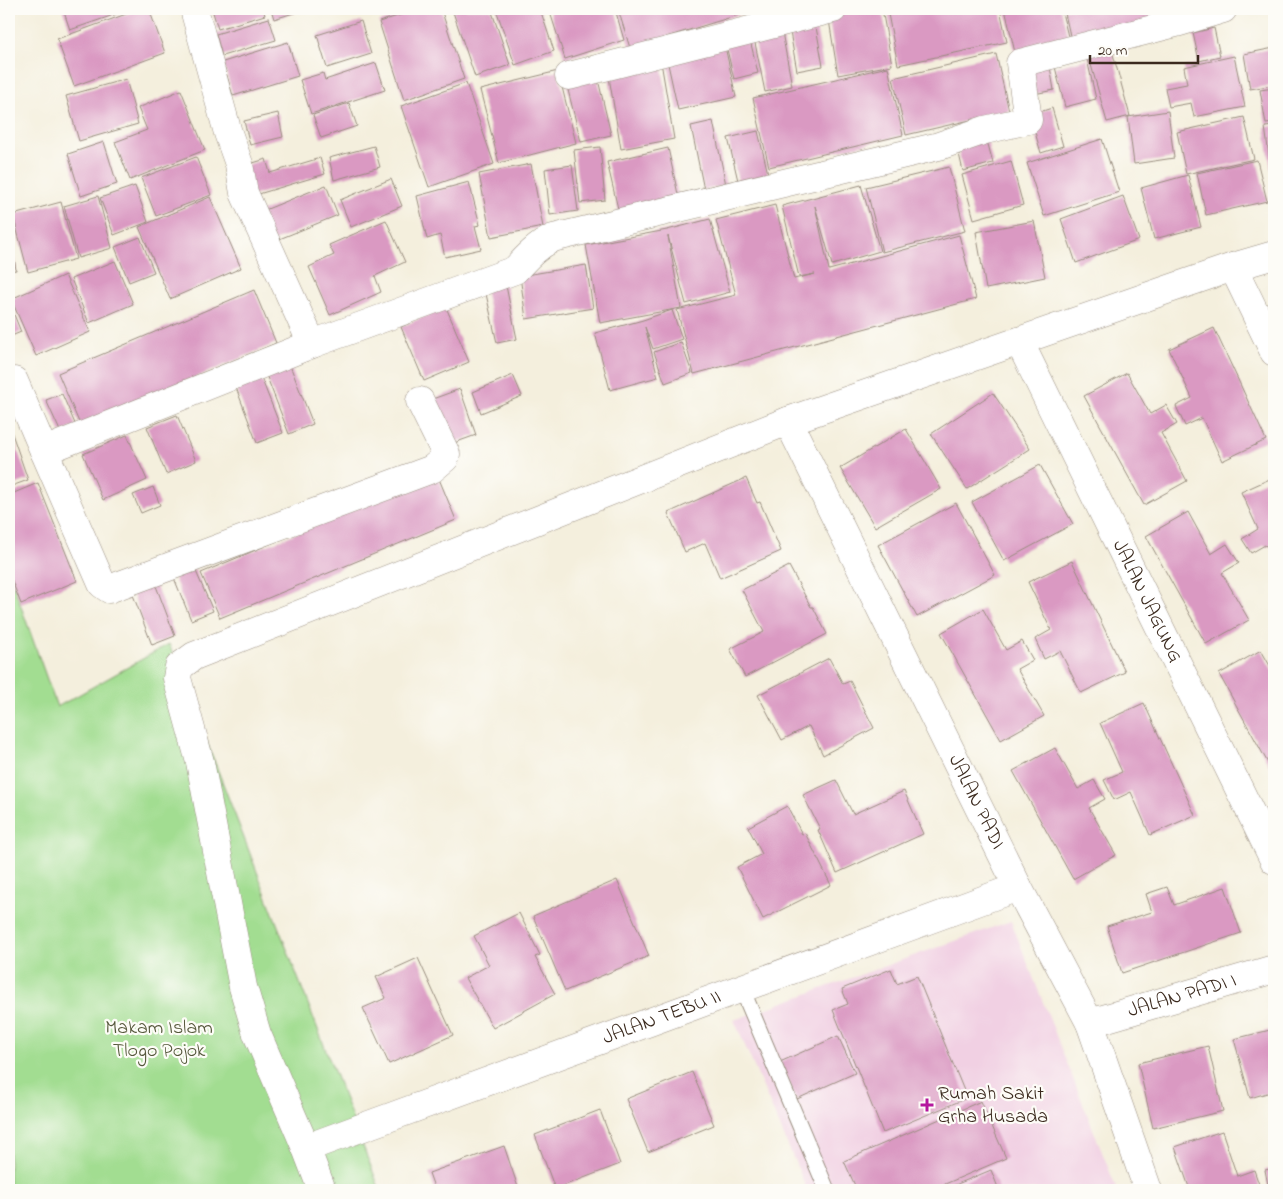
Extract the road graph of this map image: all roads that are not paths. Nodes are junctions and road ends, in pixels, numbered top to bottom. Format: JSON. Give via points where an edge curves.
{"nodes":[{"id":1,"x":194,"y":9,"type":"edge"},
{"id":2,"x":833,"y":9,"type":"edge"},
{"id":3,"x":1223,"y":9,"type":"edge"},
{"id":4,"x":569,"y":76,"type":"dead end"},
{"id":5,"x":1274,"y":255,"type":"edge"},
{"id":6,"x":1233,"y":267,"type":"junction"},
{"id":7,"x":1019,"y":341,"type":"junction"},
{"id":8,"x":312,"y":344,"type":"junction"},
{"id":9,"x":1274,"y":352,"type":"edge"},
{"id":10,"x":14,"y":381,"type":"dead end"},
{"id":11,"x":420,"y":401,"type":"dead end"},
{"id":12,"x":788,"y":420,"type":"junction"},
{"id":13,"x":44,"y":451,"type":"junction"},
{"id":14,"x":1274,"y":860,"type":"edge"},
{"id":15,"x":1018,"y":887,"type":"junction"},
{"id":16,"x":1274,"y":969,"type":"edge"},
{"id":17,"x":742,"y":990,"type":"junction"},
{"id":18,"x":1090,"y":1023,"type":"junction"},
{"id":19,"x":306,"y":1148,"type":"junction"},
{"id":20,"x":322,"y":1190,"type":"edge"},
{"id":21,"x":827,"y":1190,"type":"edge"},
{"id":22,"x":1148,"y":1190,"type":"edge"}],
"edges":[{"from":1,"to":8,"type":"street","via":[[239,164],[244,193]]},
{"from":2,"to":4,"type":"street"},
{"from":3,"to":8,"type":"street","via":[[1020,63],[1028,120],[939,146],[553,238],[540,244],[515,270]]},
{"from":5,"to":6,"type":"street"},
{"from":6,"to":7,"type":"street"},
{"from":6,"to":9,"type":"street"},
{"from":7,"to":12,"type":"street"},
{"from":7,"to":14,"type":"street","name":"JALAN JAGUNG"},
{"from":8,"to":13,"type":"street"},
{"from":10,"to":13,"type":"street"},
{"from":11,"to":13,"type":"street","via":[[446,454],[432,469],[109,589],[102,584]]},
{"from":12,"to":15,"type":"street","name":"JALAN PADI"},
{"from":12,"to":19,"type":"street","via":[[194,656],[179,667],[176,678],[200,762],[243,987],[257,1034]]},
{"from":15,"to":17,"type":"street","name":"JALAN TEBU II"},
{"from":15,"to":18,"type":"street","name":"JALAN PADI"},
{"from":16,"to":18,"type":"street","name":"JALAN PADI I"},
{"from":17,"to":19,"type":"street","name":"JALAN TEBU II"},
{"from":17,"to":21,"type":"lane"},
{"from":18,"to":22,"type":"street","name":"JALAN PADI"},
{"from":19,"to":20,"type":"street"}]}
